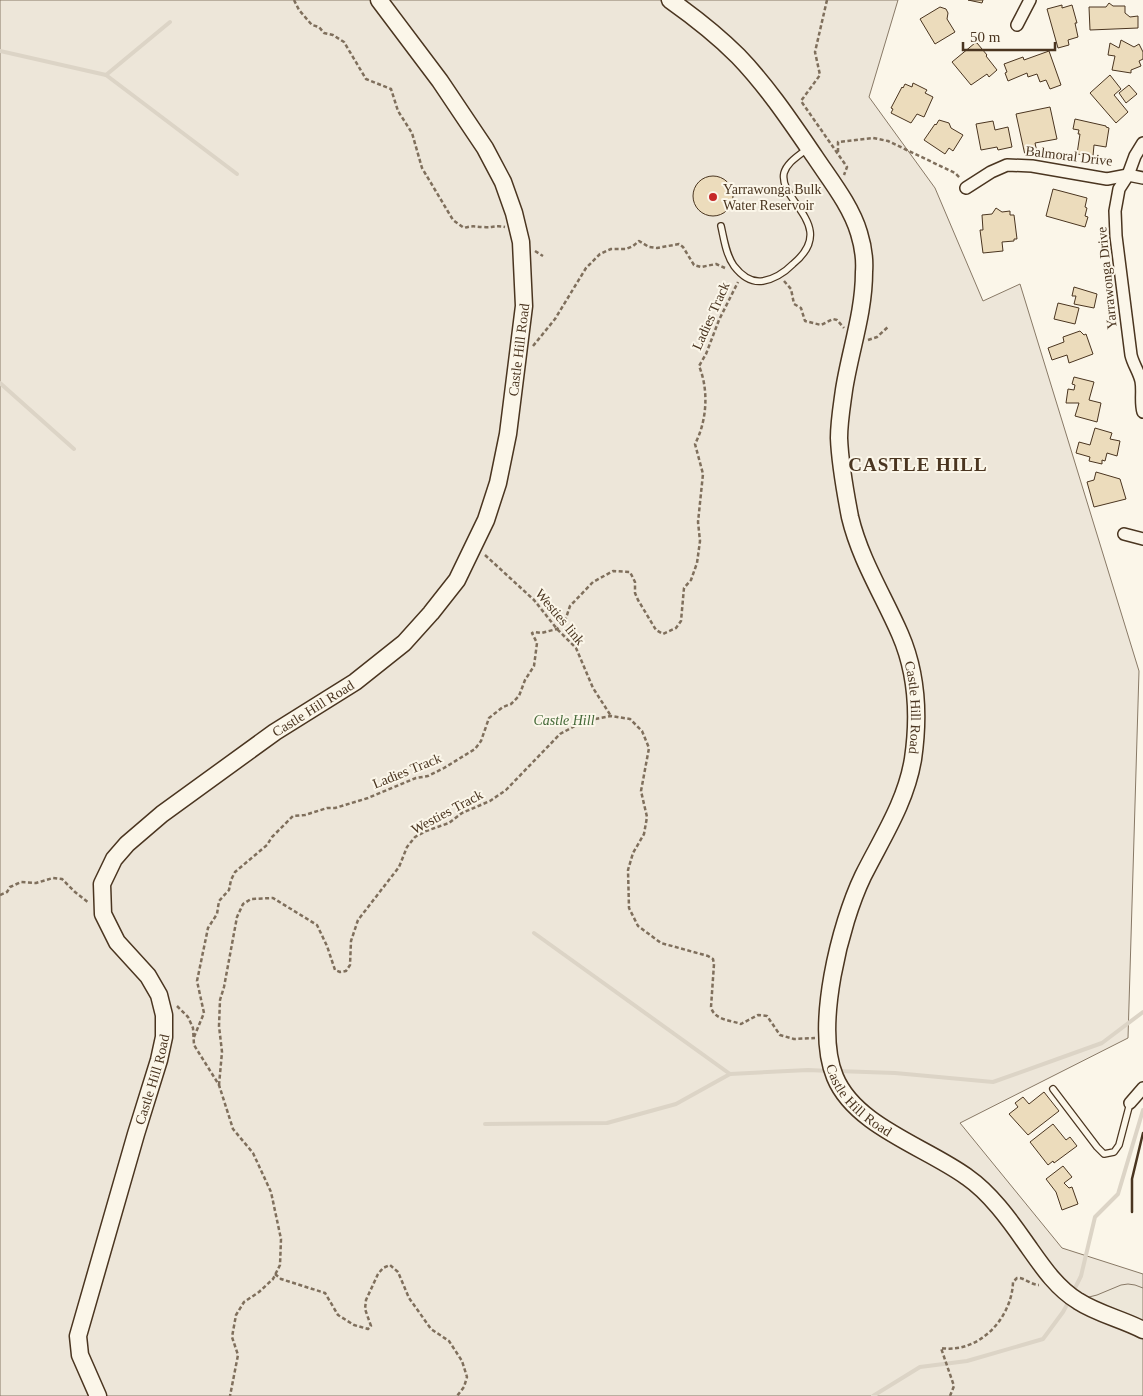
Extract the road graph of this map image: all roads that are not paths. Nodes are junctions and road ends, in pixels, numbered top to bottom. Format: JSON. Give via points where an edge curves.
{"nodes":[{"id":1,"x":379,"y":0,"type":"edge"},
{"id":2,"x":670,"y":0,"type":"edge"},
{"id":3,"x":1030,"y":0,"type":"edge"},
{"id":4,"x":1017,"y":25,"type":"dead end"},
{"id":5,"x":1143,"y":143,"type":"edge"},
{"id":6,"x":809,"y":148,"type":"junction"},
{"id":7,"x":1128,"y":175,"type":"junction"},
{"id":8,"x":1143,"y":178,"type":"edge"},
{"id":9,"x":966,"y":188,"type":"road end"},
{"id":10,"x":721,"y":226,"type":"dead end"},
{"id":11,"x":1142,"y":381,"type":"edge"},
{"id":12,"x":1143,"y":412,"type":"edge"},
{"id":13,"x":1124,"y":534,"type":"dead end"},
{"id":14,"x":1143,"y":539,"type":"edge"},
{"id":15,"x":1143,"y":1088,"type":"edge"},
{"id":16,"x":1054,"y":1089,"type":"dead end"},
{"id":17,"x":1130,"y":1103,"type":"joint"},
{"id":18,"x":1143,"y":1330,"type":"edge"},
{"id":19,"x":98,"y":1396,"type":"edge"}],
"edges":[{"from":1,"to":19,"type":"main road","name":"Castle Hill Road","via":[[485,148],[503,182],[514,213],[521,242],[524,306],[508,434],[498,483],[474,546],[457,580],[404,643],[355,682],[259,743],[162,814],[114,859],[102,884],[103,914],[117,942],[148,976],[159,995],[164,1015],[164,1037],[78,1336],[80,1355]]},
{"from":2,"to":6,"type":"main road","name":"Castle Hill Road","via":[[737,55],[773,97]]},
{"from":3,"to":4,"type":"street"},
{"from":5,"to":7,"type":"street","name":"Yarrawonga Drive"},
{"from":6,"to":10,"type":"lane","via":[[784,171],[784,180],[808,224],[810,234],[806,250],[799,260],[773,278],[752,280],[733,264]]},
{"from":6,"to":18,"type":"main road","name":"Castle Hill Road","via":[[833,183],[858,230],[864,254],[865,275],[844,386],[839,435],[851,518],[859,546],[908,655],[914,681],[916,718],[908,780],[896,812],[861,881],[848,918],[826,1009],[830,1064],[843,1093],[870,1119],[967,1177],[985,1193],[1055,1282],[1076,1300]]},
{"from":7,"to":8,"type":"street","name":"Balmoral Drive"},
{"from":7,"to":9,"type":"street","name":"Balmoral Drive","via":[[1107,178],[1007,165]]},
{"from":7,"to":11,"type":"street","name":"Yarrawonga Drive","via":[[1120,189],[1115,211],[1116,236],[1131,355]]},
{"from":11,"to":12,"type":"street","name":"Yarrawonga Drive"},
{"from":13,"to":14,"type":"street"},
{"from":15,"to":17,"type":"street"},
{"from":16,"to":17,"type":"lane","via":[[1104,1154],[1114,1152],[1119,1145]]}]}
